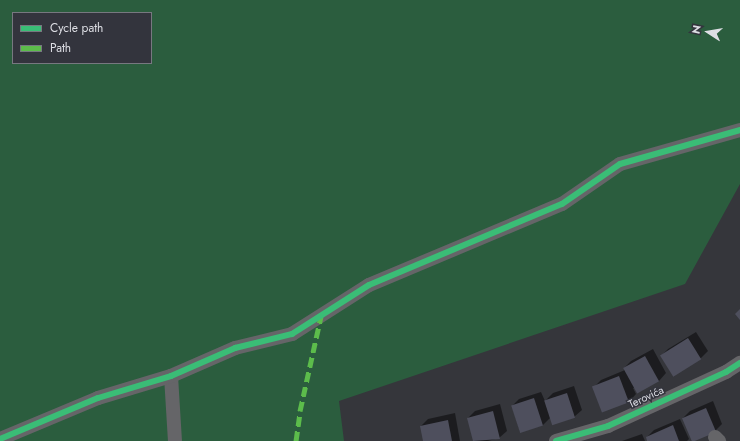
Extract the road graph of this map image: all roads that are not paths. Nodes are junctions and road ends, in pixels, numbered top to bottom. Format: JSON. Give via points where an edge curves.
{"nodes":[{"id":1,"x":740,"y":130,"type":"edge"},
{"id":2,"x":740,"y":362,"type":"edge"},
{"id":3,"x":171,"y":376,"type":"junction"},
{"id":4,"x":0,"y":439,"type":"edge"},
{"id":5,"x":175,"y":441,"type":"edge"},
{"id":6,"x":556,"y":441,"type":"edge"}],
"edges":[{"from":1,"to":3,"type":"street","via":[[620,164],[562,204],[369,285],[292,334],[235,348]]},
{"from":2,"to":6,"type":"street","name":"Terovića","via":[[726,372],[608,426]]},
{"from":3,"to":4,"type":"street","via":[[98,398]]},
{"from":3,"to":5,"type":"street"}]}
